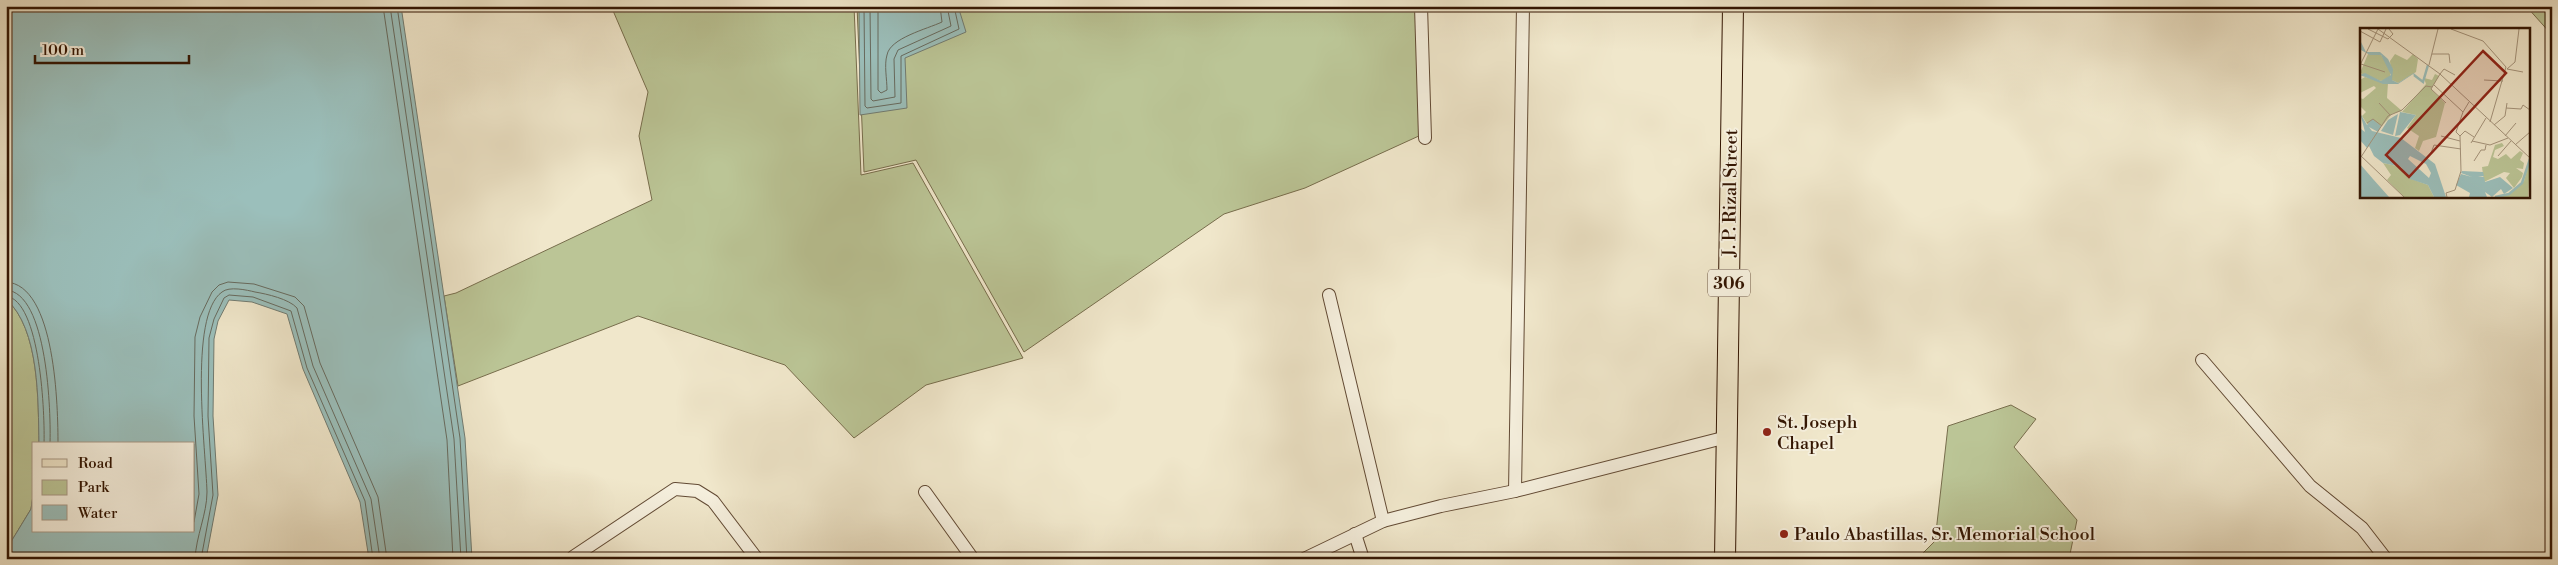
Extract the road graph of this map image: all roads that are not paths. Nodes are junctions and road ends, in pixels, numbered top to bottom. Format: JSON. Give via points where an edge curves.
{"nodes":[{"id":1,"x":1421,"y":6,"type":"edge"},
{"id":2,"x":1523,"y":6,"type":"edge"},
{"id":3,"x":1733,"y":6,"type":"edge"},
{"id":4,"x":1425,"y":138,"type":"dead end"},
{"id":5,"x":1329,"y":295,"type":"dead end"},
{"id":6,"x":2202,"y":360,"type":"dead end"},
{"id":7,"x":1727,"y":438,"type":"junction"},
{"id":8,"x":926,"y":492,"type":"dead end"},
{"id":9,"x":1516,"y":492,"type":"junction"},
{"id":10,"x":1383,"y":521,"type":"junction"},
{"id":11,"x":1355,"y":534,"type":"junction"},
{"id":12,"x":573,"y":557,"type":"dead end"},
{"id":13,"x":757,"y":559,"type":"edge"},
{"id":14,"x":973,"y":559,"type":"edge"},
{"id":15,"x":1304,"y":559,"type":"edge"},
{"id":16,"x":1363,"y":559,"type":"edge"},
{"id":17,"x":1725,"y":559,"type":"edge"},
{"id":18,"x":2386,"y":559,"type":"edge"}],
"edges":[{"from":1,"to":4,"type":"street"},
{"from":2,"to":9,"type":"street"},
{"from":3,"to":7,"type":"main road","name":"J. P. Rizal Street","number":"306"},
{"from":5,"to":10,"type":"street"},
{"from":6,"to":18,"type":"street","via":[[2310,486],[2362,528]]},
{"from":7,"to":9,"type":"street"},
{"from":7,"to":17,"type":"main road","name":"J. P. Rizal Street","number":"306"},
{"from":8,"to":14,"type":"street"},
{"from":9,"to":10,"type":"street"},
{"from":10,"to":11,"type":"street"},
{"from":11,"to":15,"type":"street"},
{"from":11,"to":16,"type":"street"},
{"from":12,"to":13,"type":"street","via":[[675,489],[697,490],[713,501]]}]}
